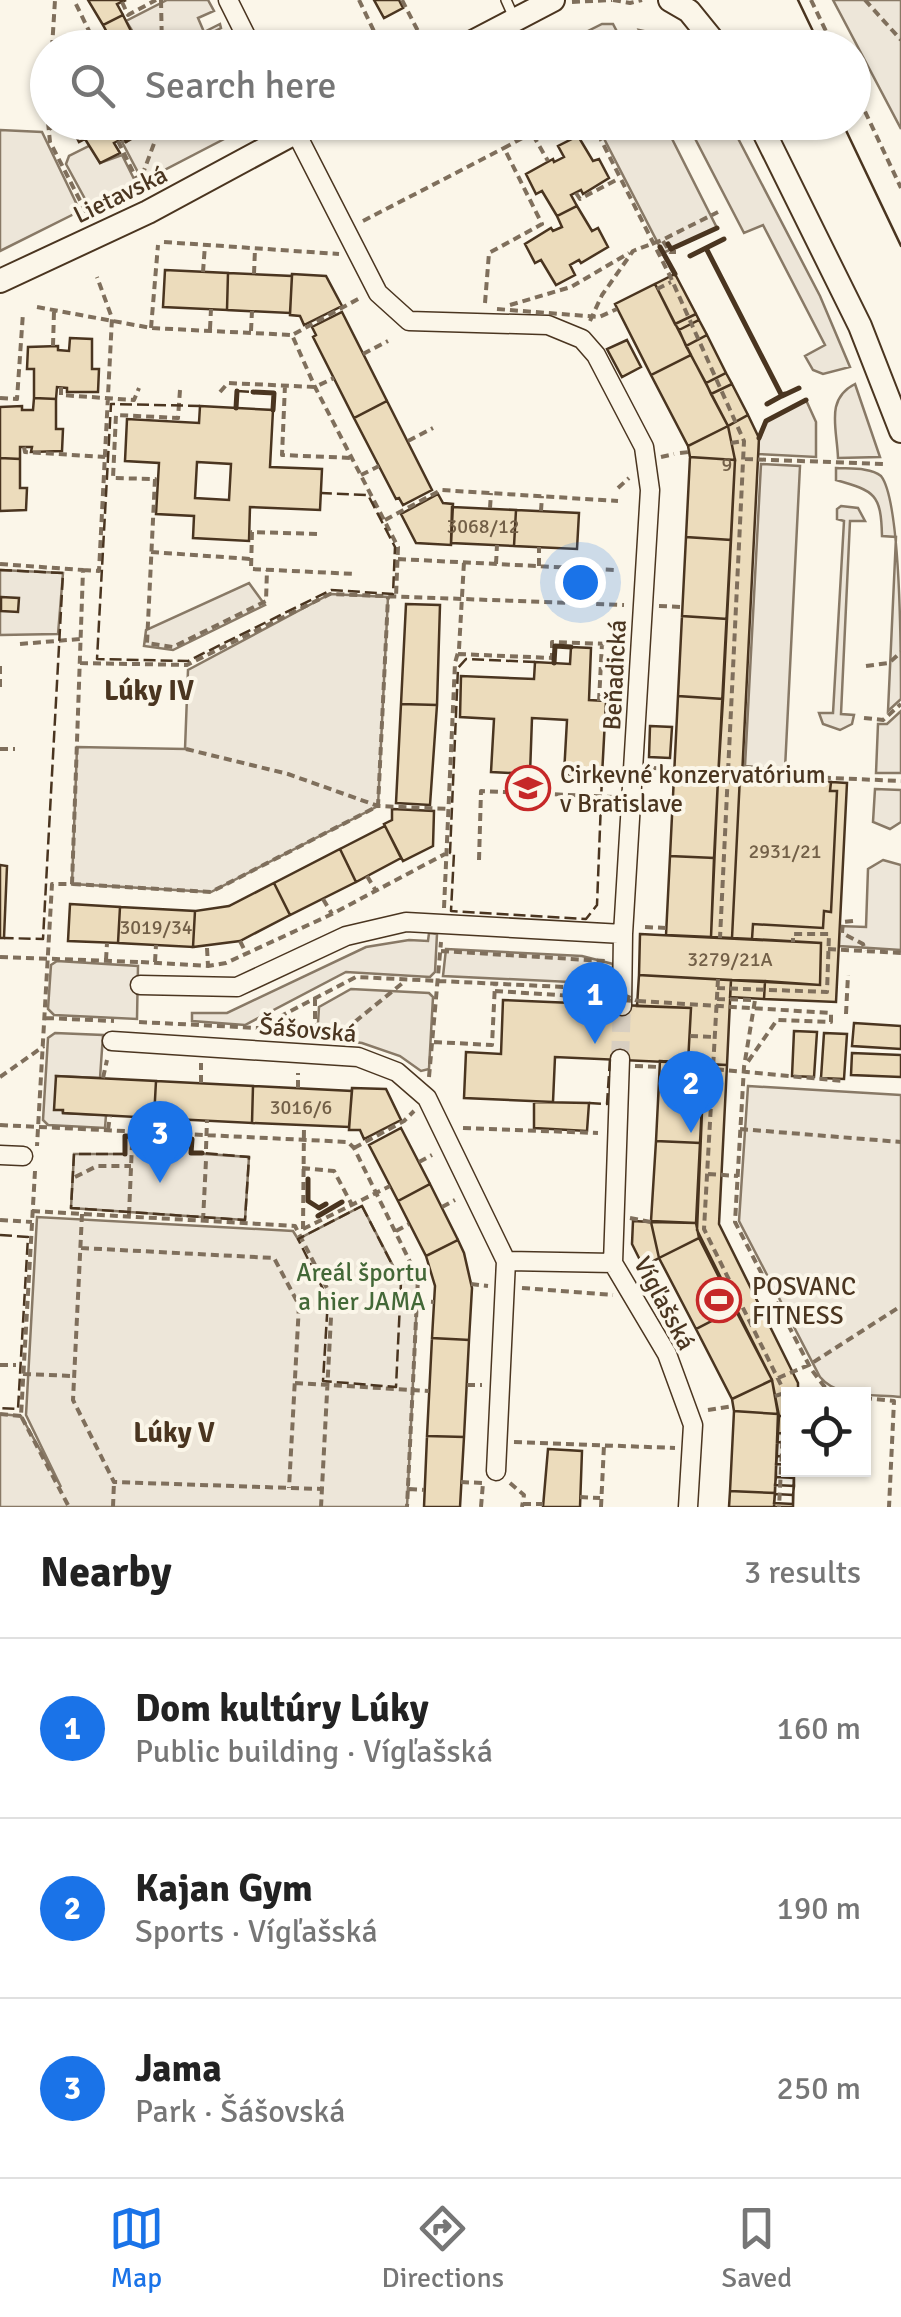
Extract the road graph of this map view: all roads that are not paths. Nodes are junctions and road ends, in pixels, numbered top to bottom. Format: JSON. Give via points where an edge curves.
{"nodes":[{"id":1,"x":228,"y":0,"type":"edge"},
{"id":2,"x":670,"y":0,"type":"edge"},
{"id":3,"x":550,"y":2,"type":"edge"},
{"id":4,"x":702,"y":4,"type":"edge"},
{"id":5,"x":510,"y":10,"type":"edge"},
{"id":6,"x":243,"y":30,"type":"edge"},
{"id":7,"x":484,"y":30,"type":"edge"},
{"id":8,"x":705,"y":30,"type":"edge"},
{"id":9,"x":713,"y":30,"type":"edge"},
{"id":10,"x":277,"y":140,"type":"edge"},
{"id":11,"x":307,"y":140,"type":"edge"},
{"id":12,"x":768,"y":140,"type":"edge"},
{"id":13,"x":0,"y":280,"type":"edge"},
{"id":14,"x":901,"y":431,"type":"edge"},
{"id":15,"x":623,"y":934,"type":"junction"},
{"id":16,"x":140,"y":985,"type":"road end"},
{"id":17,"x":623,"y":1002,"type":"tunnel mouth"},
{"id":18,"x":112,"y":1049,"type":"road end"},
{"id":19,"x":625,"y":1063,"type":"tunnel mouth"},
{"id":20,"x":0,"y":1154,"type":"edge"},
{"id":21,"x":23,"y":1156,"type":"dead end"},
{"id":22,"x":506,"y":1262,"type":"junction"},
{"id":23,"x":614,"y":1263,"type":"junction"},
{"id":24,"x":496,"y":1474,"type":"road end"},
{"id":25,"x":688,"y":1507,"type":"edge"}],
"edges":[{"from":1,"to":6,"type":"street"},
{"from":2,"to":8,"type":"street"},
{"from":3,"to":5,"type":"street"},
{"from":4,"to":9,"type":"street"},
{"from":5,"to":7,"type":"street"},
{"from":10,"to":13,"type":"street","name":"Lietavská","via":[[183,194]]},
{"from":11,"to":15,"type":"street","name":"Beňadická","via":[[378,293],[409,321],[548,325],[582,339],[644,447],[649,475]]},
{"from":12,"to":14,"type":"street","via":[[860,326]]},
{"from":15,"to":16,"type":"street","via":[[406,922],[365,930],[237,987]]},
{"from":15,"to":17,"type":"street"},
{"from":18,"to":22,"type":"street","name":"Šášovská","via":[[358,1056],[397,1072],[426,1098]]},
{"from":19,"to":23,"type":"street","name":"Vígľašská"},
{"from":20,"to":21,"type":"street"},
{"from":22,"to":23,"type":"street"},
{"from":22,"to":24,"type":"street","name":"Šášovská"},
{"from":23,"to":25,"type":"street","name":"Vígľašská","via":[[666,1354],[694,1425]]}]}
